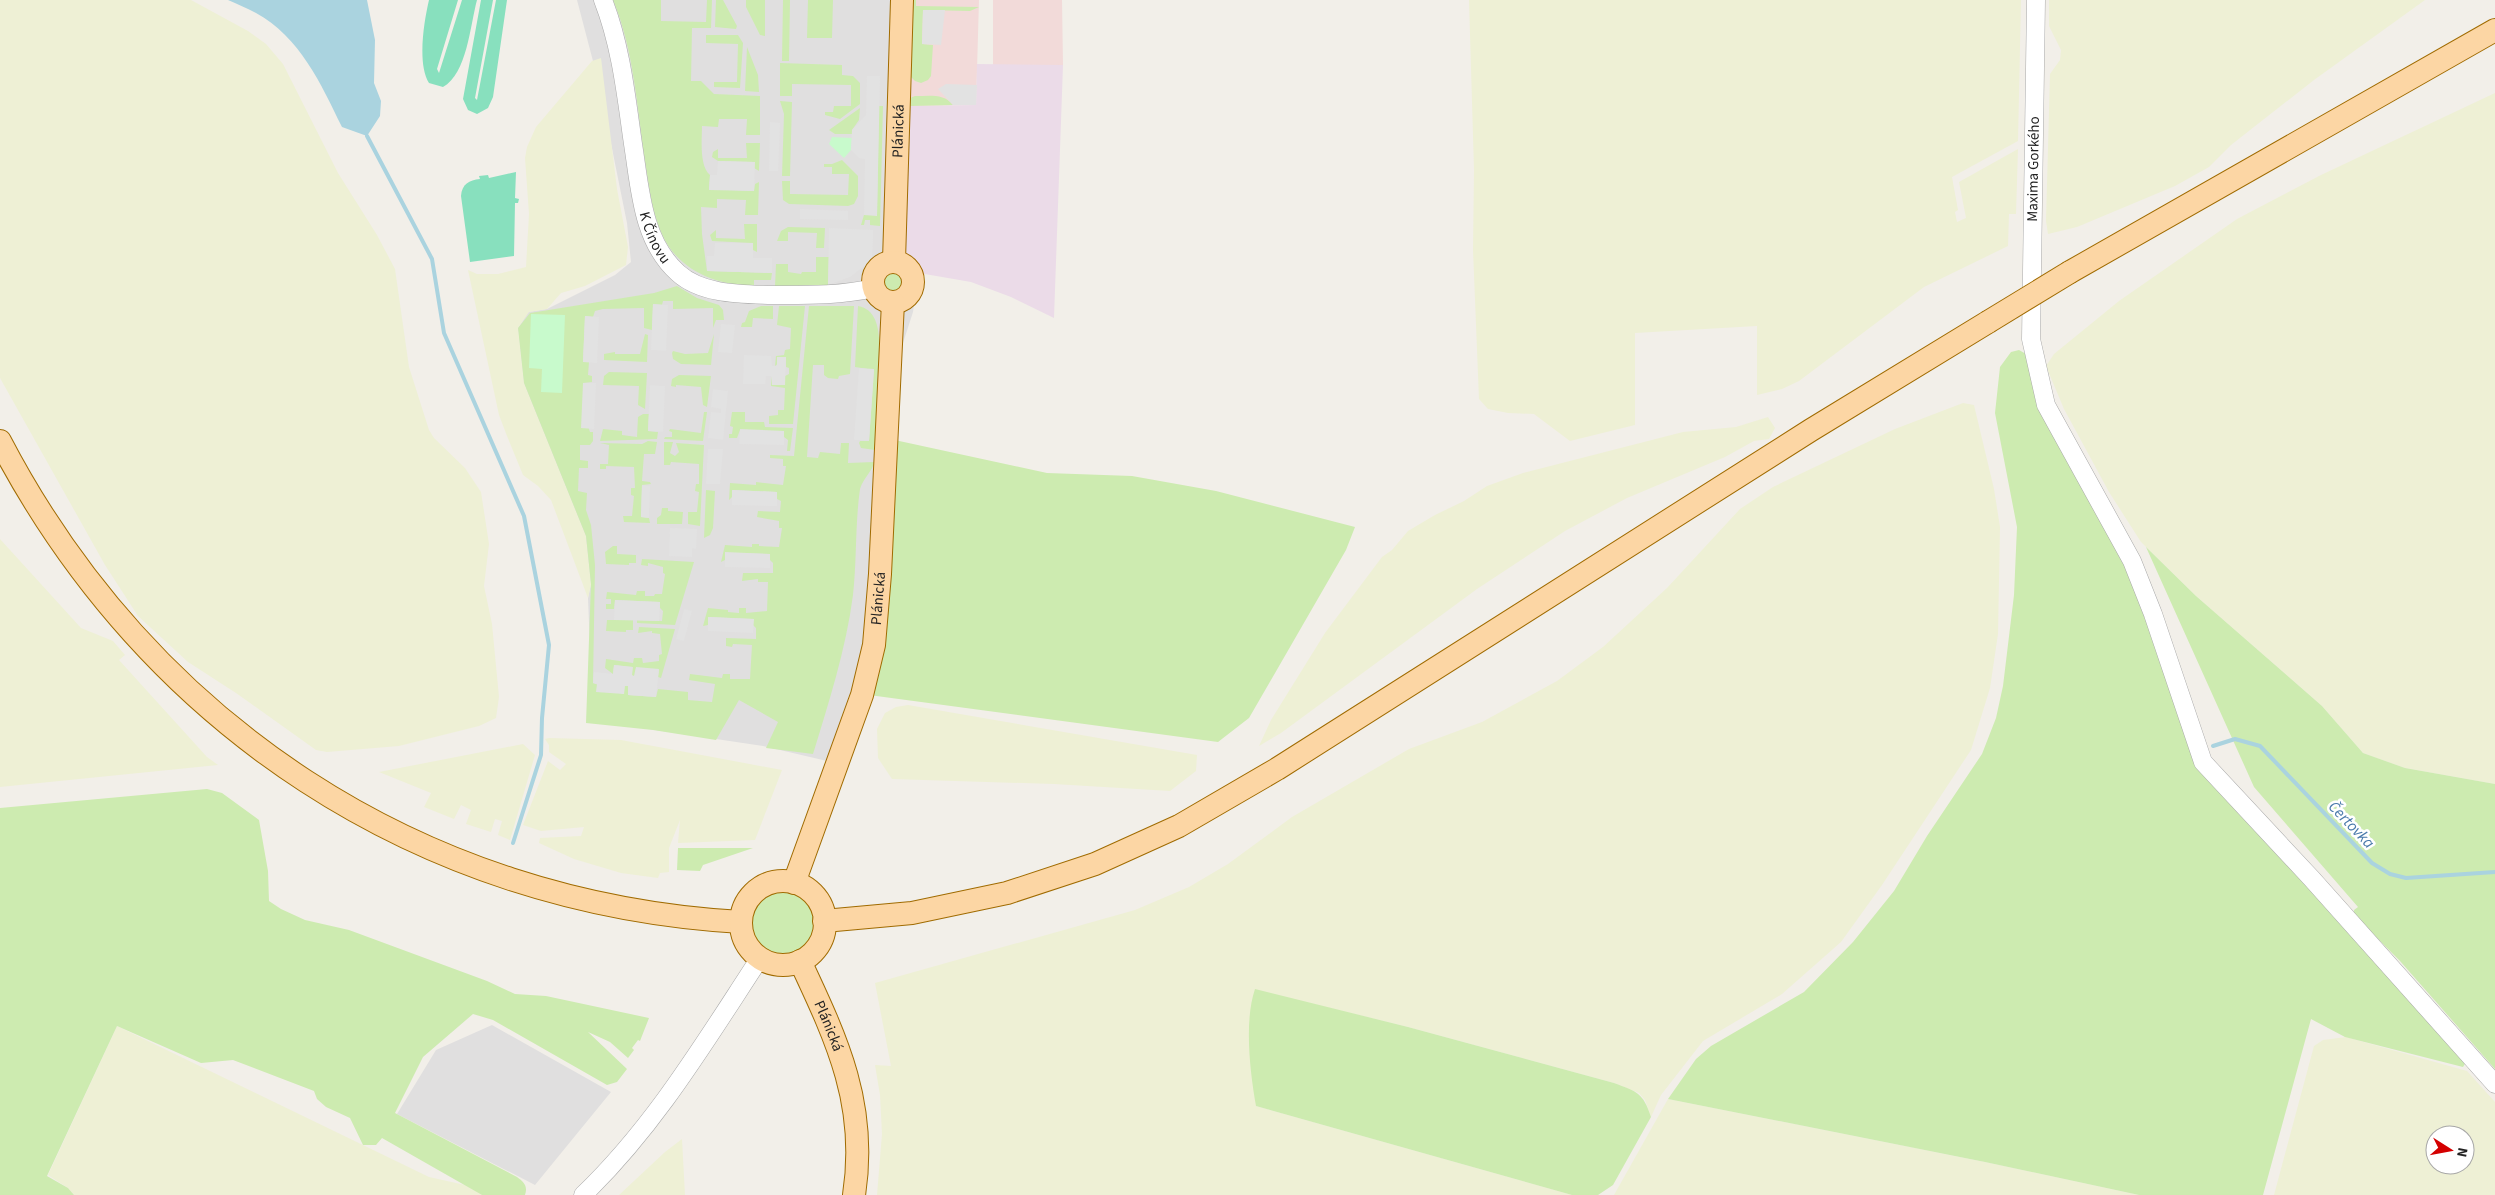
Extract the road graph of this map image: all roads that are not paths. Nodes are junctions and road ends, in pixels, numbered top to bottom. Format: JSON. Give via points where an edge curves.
{"nodes":[{"id":1,"x":603,"y":0,"type":"edge"},
{"id":2,"x":902,"y":0,"type":"edge"},
{"id":3,"x":2036,"y":0,"type":"edge"},
{"id":4,"x":2495,"y":30,"type":"edge"},
{"id":5,"x":894,"y":261,"type":"junction"},
{"id":6,"x":874,"y":288,"type":"junction"},
{"id":7,"x":893,"y":302,"type":"junction"},
{"id":8,"x":0,"y":441,"type":"edge"},
{"id":9,"x":794,"y":882,"type":"junction"},
{"id":10,"x":824,"y":921,"type":"junction"},
{"id":11,"x":741,"y":922,"type":"junction"},
{"id":12,"x":760,"y":958,"type":"junction"},
{"id":13,"x":800,"y":961,"type":"junction"},
{"id":14,"x":2495,"y":1084,"type":"edge"},
{"id":15,"x":583,"y":1195,"type":"edge"},
{"id":16,"x":854,"y":1195,"type":"edge"}],
"edges":[{"from":1,"to":6,"type":"street","name":"K Čínovu","via":[[617,43],[644,213],[660,252],[678,274],[697,284],[738,294],[822,295]]},
{"from":2,"to":5,"type":"main road","name":"Plánická"},
{"from":3,"to":14,"type":"street","name":"Maxima Gorkého","via":[[2030,338],[2046,405],[2136,570],[2203,762]]},
{"from":4,"to":10,"type":"main road","bridge":true,"via":[[2070,272],[1826,420],[1277,769],[1179,826],[1095,864],[1007,892],[912,912]]},
{"from":5,"to":6,"type":"main road","via":[[886,262],[874,273]]},
{"from":5,"to":7,"type":"main road","via":[[908,268],[914,282],[907,296]]},
{"from":6,"to":7,"type":"main road","via":[[881,298]]},
{"from":7,"to":9,"type":"main road","name":"Plánická","via":[[880,583],[874,645],[862,695]]},
{"from":8,"to":11,"type":"main road","via":[[60,543],[136,638],[227,725],[312,786],[406,838],[511,880],[625,908]]},
{"from":9,"to":10,"type":"main road","via":[[815,897],[822,908]]},
{"from":9,"to":11,"type":"main road","via":[[776,882],[760,888],[747,901]]},
{"from":10,"to":13,"type":"main road","via":[[817,946]]},
{"from":11,"to":12,"type":"main road","via":[[746,942]]},
{"from":12,"to":13,"type":"main road","via":[[782,965]]},
{"from":12,"to":15,"type":"street","via":[[660,1108],[621,1156]]},
{"from":13,"to":16,"type":"main road","name":"Plánická","via":[[838,1043],[853,1092],[858,1147]]}]}
